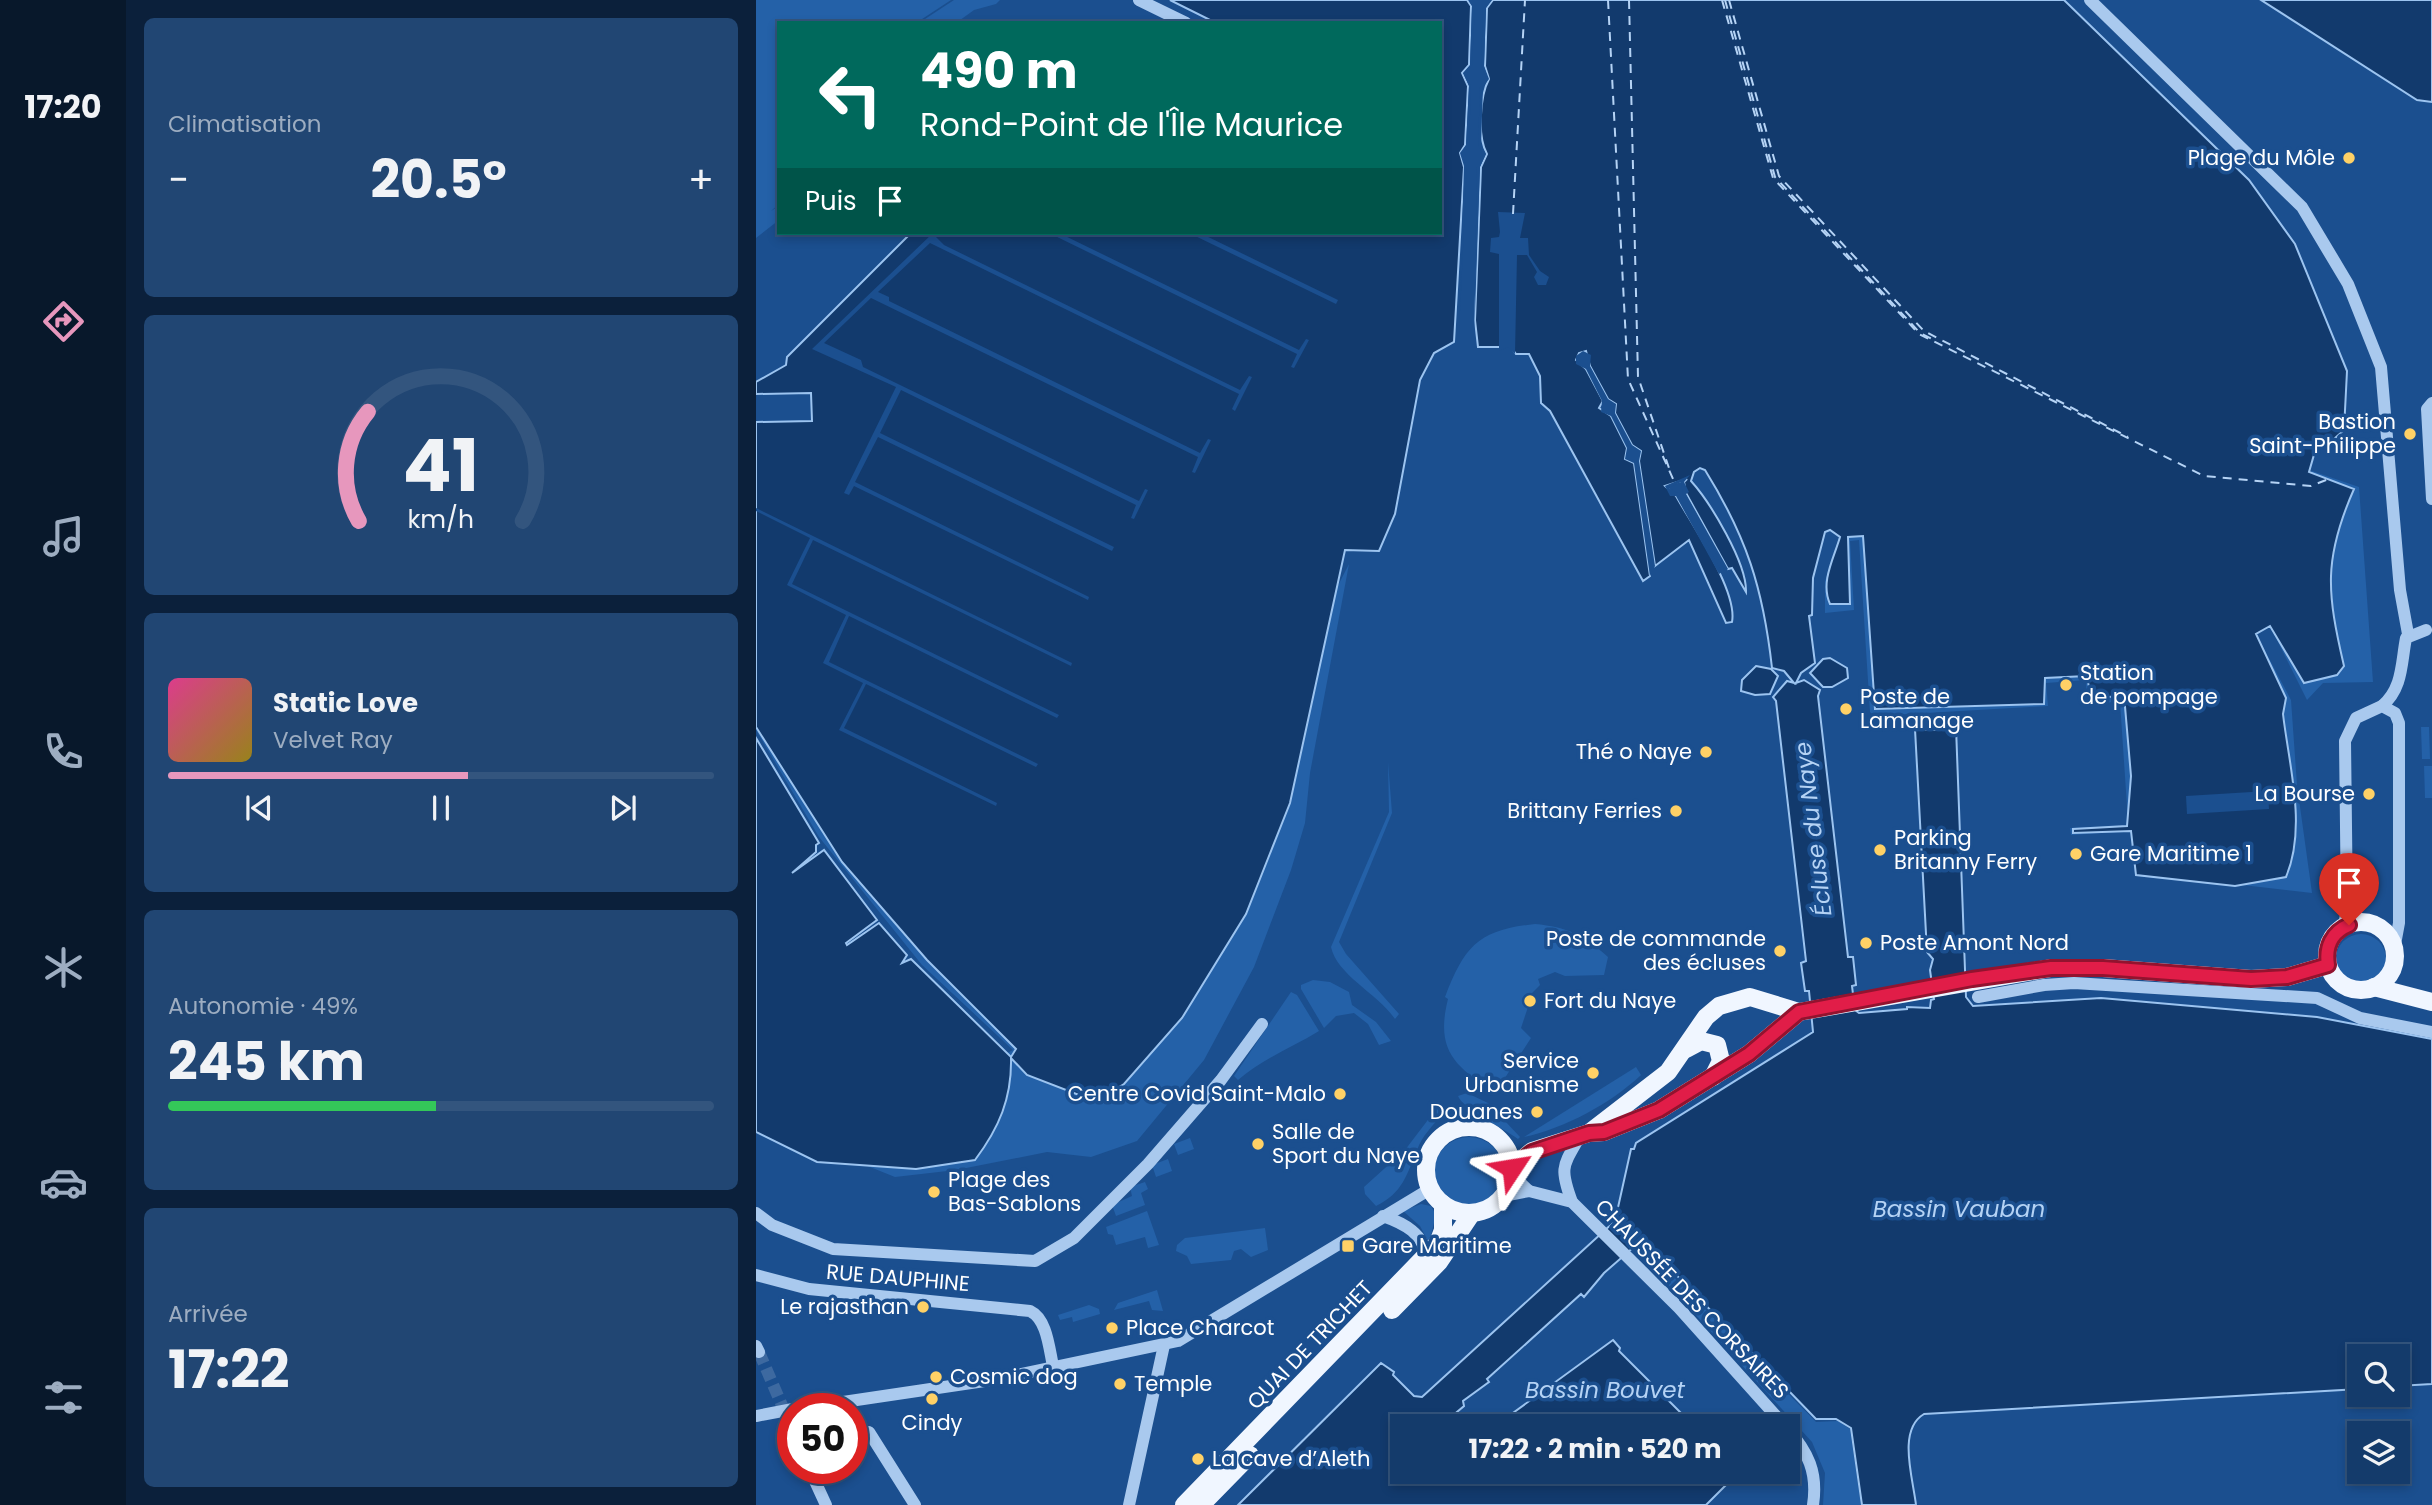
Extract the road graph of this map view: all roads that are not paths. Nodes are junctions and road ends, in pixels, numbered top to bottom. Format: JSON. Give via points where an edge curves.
{"nodes":[{"id":1,"x":1139,"y":0,"type":"edge"},
{"id":2,"x":2090,"y":0,"type":"edge"},
{"id":3,"x":1182,"y":21,"type":"edge"},
{"id":4,"x":2430,"y":406,"type":"edge"},
{"id":5,"x":2431,"y":471,"type":"edge"},
{"id":6,"x":2432,"y":499,"type":"edge"},
{"id":7,"x":2426,"y":630,"type":"dead end"},
{"id":8,"x":2408,"y":634,"type":"junction"},
{"id":9,"x":2382,"y":706,"type":"junction"},
{"id":10,"x":2343,"y":927,"type":"junction"},
{"id":11,"x":2394,"y":950,"type":"junction"},
{"id":12,"x":2328,"y":965,"type":"junction"},
{"id":13,"x":2391,"y":971,"type":"junction"},
{"id":14,"x":2374,"y":987,"type":"junction"},
{"id":15,"x":2400,"y":995,"type":"junction"},
{"id":16,"x":1978,"y":997,"type":"dead end"},
{"id":17,"x":2432,"y":1002,"type":"edge"},
{"id":18,"x":1788,"y":1013,"type":"junction"},
{"id":19,"x":1262,"y":1024,"type":"dead end"},
{"id":20,"x":2432,"y":1032,"type":"edge"},
{"id":21,"x":1685,"y":1050,"type":"junction"},
{"id":22,"x":1713,"y":1077,"type":"junction"},
{"id":23,"x":1585,"y":1134,"type":"junction"},
{"id":24,"x":1505,"y":1146,"type":"junction"},
{"id":25,"x":1532,"y":1152,"type":"junction"},
{"id":26,"x":1512,"y":1171,"type":"junction"},
{"id":27,"x":1430,"y":1189,"type":"junction"},
{"id":28,"x":1529,"y":1191,"type":"junction"},
{"id":29,"x":1503,"y":1196,"type":"junction"},
{"id":30,"x":1443,"y":1204,"type":"junction"},
{"id":31,"x":1575,"y":1205,"type":"junction"},
{"id":32,"x":756,"y":1213,"type":"edge"},
{"id":33,"x":1472,"y":1213,"type":"junction"},
{"id":34,"x":1383,"y":1216,"type":"junction"},
{"id":35,"x":1425,"y":1258,"type":"junction"},
{"id":36,"x":756,"y":1275,"type":"edge"},
{"id":37,"x":1164,"y":1345,"type":"junction"},
{"id":38,"x":1053,"y":1366,"type":"junction"},
{"id":39,"x":868,"y":1398,"type":"edge"},
{"id":40,"x":777,"y":1412,"type":"edge"},
{"id":41,"x":1774,"y":1414,"type":"edge"},
{"id":42,"x":756,"y":1416,"type":"edge"},
{"id":43,"x":869,"y":1432,"type":"dead end"},
{"id":44,"x":1800,"y":1445,"type":"edge"},
{"id":45,"x":816,"y":1484,"type":"edge"},
{"id":46,"x":825,"y":1505,"type":"edge"},
{"id":47,"x":915,"y":1505,"type":"edge"},
{"id":48,"x":1129,"y":1505,"type":"edge"},
{"id":49,"x":1184,"y":1505,"type":"edge"},
{"id":50,"x":1202,"y":1505,"type":"edge"},
{"id":51,"x":1813,"y":1505,"type":"edge"}],
"edges":[{"from":1,"to":3,"type":"street"},
{"from":2,"to":8,"type":"street","via":[[2302,207],[2348,284],[2381,368],[2400,590]]},
{"from":4,"to":5,"type":"street"},
{"from":5,"to":6,"type":"street"},
{"from":7,"to":8,"type":"street"},
{"from":8,"to":9,"type":"street","via":[[2398,686]]},
{"from":9,"to":10,"type":"street","via":[[2356,718],[2345,741],[2347,912]]},
{"from":9,"to":11,"type":"street","via":[[2395,713],[2399,723],[2399,923]]},
{"from":10,"to":11,"type":"main road","via":[[2362,922],[2376,926],[2388,936]]},
{"from":10,"to":12,"type":"main road","via":[[2329,944]]},
{"from":11,"to":13,"type":"main road"},
{"from":12,"to":14,"type":"main road","via":[[2346,987]]},
{"from":12,"to":18,"type":"main road","via":[[2287,977],[2251,979],[2075,967],[1972,979]]},
{"from":13,"to":14,"type":"main road"},
{"from":13,"to":15,"type":"main road"},
{"from":14,"to":15,"type":"main road"},
{"from":15,"to":17,"type":"main road"},
{"from":16,"to":20,"type":"street","via":[[2044,985],[2108,984],[2317,998],[2360,1018]]},
{"from":18,"to":21,"type":"main road","via":[[1750,997],[1719,1006],[1706,1017]]},
{"from":18,"to":22,"type":"main road","via":[[1749,1054]]},
{"from":19,"to":32,"type":"street","via":[[1222,1080],[1149,1164],[1074,1238],[1035,1261],[833,1249],[772,1225]]},
{"from":21,"to":22,"type":"main road","via":[[1701,1041],[1717,1045],[1721,1054]]},
{"from":21,"to":23,"type":"main road","via":[[1652,1088]]},
{"from":22,"to":23,"type":"main road","via":[[1638,1121]]},
{"from":23,"to":25,"type":"main road"},
{"from":23,"to":31,"type":"street","via":[[1563,1164],[1565,1184]]},
{"from":24,"to":25,"type":"main road"},
{"from":24,"to":26,"type":"main road"},
{"from":24,"to":27,"type":"main road","via":[[1485,1130],[1460,1128],[1447,1133],[1437,1141],[1426,1164]]},
{"from":25,"to":26,"type":"main road"},
{"from":26,"to":28,"type":"street","name":"CHAUSSÉE DES CORSAIRES"},
{"from":26,"to":29,"type":"main road"},
{"from":27,"to":30,"type":"main road"},
{"from":27,"to":34,"type":"street"},
{"from":28,"to":29,"type":"street","name":"CHAUSSÉE DES CORSAIRES"},
{"from":28,"to":31,"type":"street","name":"CHAUSSÉE DES CORSAIRES"},
{"from":29,"to":33,"type":"main road","via":[[1489,1208]]},
{"from":30,"to":33,"type":"main road"},
{"from":30,"to":35,"type":"main road","name":"QUAI DE TRICHET","via":[[1443,1230]]},
{"from":31,"to":41,"type":"street","name":"CHAUSSÉE DES CORSAIRES","via":[[1679,1308]]},
{"from":33,"to":50,"type":"main road","name":"QUAI DE TRICHET","via":[[1427,1275]]},
{"from":34,"to":35,"type":"street","via":[[1413,1231],[1426,1248]]},
{"from":34,"to":37,"type":"street","via":[[1178,1341]]},
{"from":35,"to":49,"type":"main road","name":"QUAI DE TRICHET"},
{"from":36,"to":38,"type":"street","name":"RUE DAUPHINE","via":[[809,1289],[1030,1311],[1038,1315]]},
{"from":37,"to":38,"type":"street"},
{"from":37,"to":48,"type":"street"},
{"from":38,"to":39,"type":"street"},
{"from":40,"to":42,"type":"street"},
{"from":43,"to":47,"type":"street"},
{"from":44,"to":51,"type":"street","name":"CHAUSSÉE DES CORSAIRES","via":[[1808,1455],[1815,1489]]},
{"from":45,"to":46,"type":"street"}]}
